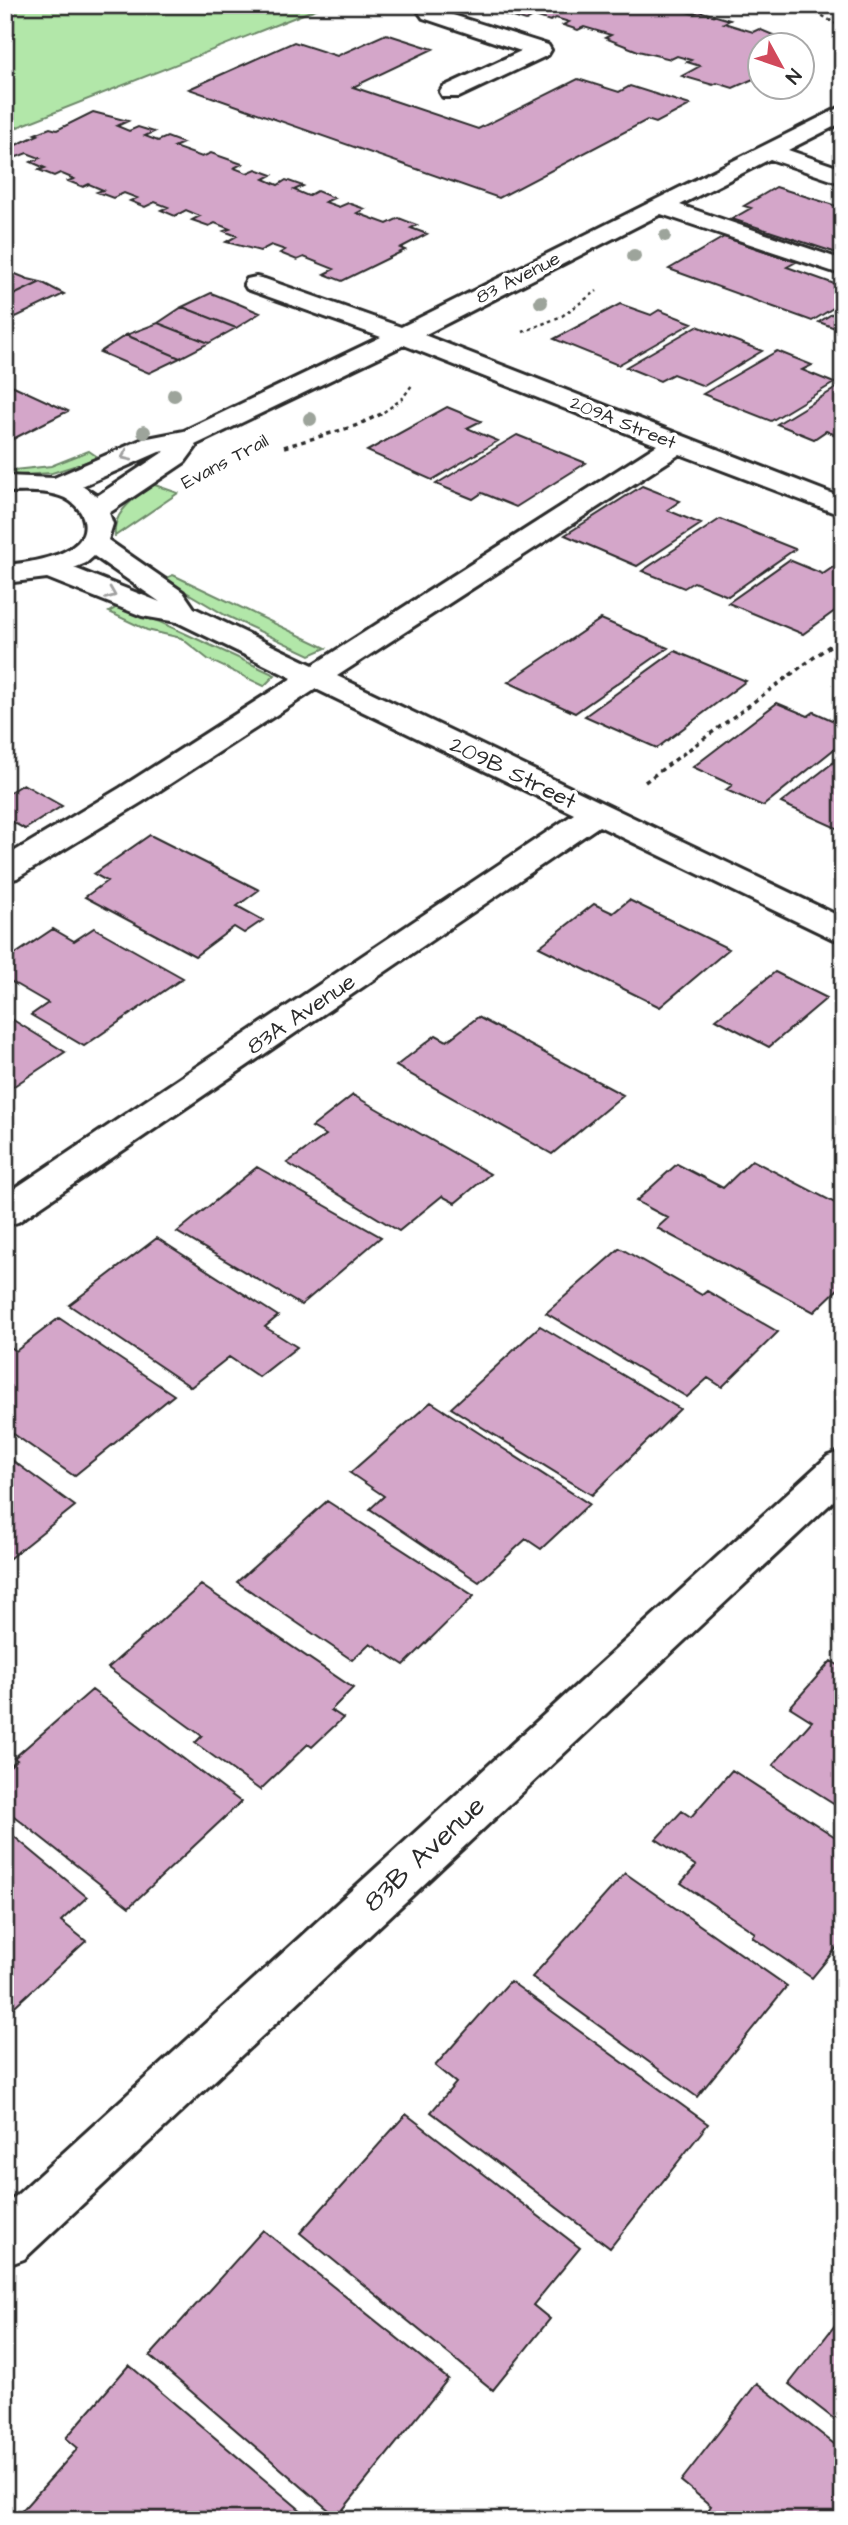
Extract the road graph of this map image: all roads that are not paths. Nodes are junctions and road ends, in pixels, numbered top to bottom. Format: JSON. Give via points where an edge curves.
{"nodes":[{"id":1,"x":424,"y":5,"type":"edge"},
{"id":2,"x":451,"y":92,"type":"dead end"},
{"id":3,"x":843,"y":113,"type":"edge"},
{"id":4,"x":769,"y":151,"type":"junction"},
{"id":5,"x":843,"y":177,"type":"edge"},
{"id":6,"x":660,"y":206,"type":"junction"},
{"id":7,"x":843,"y":268,"type":"edge"},
{"id":8,"x":256,"y":284,"type":"dead end"},
{"id":9,"x":403,"y":336,"type":"junction"},
{"id":10,"x":191,"y":438,"type":"junction"},
{"id":11,"x":676,"y":444,"type":"junction"},
{"id":12,"x":5,"y":484,"type":"edge"},
{"id":13,"x":56,"y":487,"type":"junction"},
{"id":14,"x":843,"y":508,"type":"edge"},
{"id":15,"x":96,"y":509,"type":"junction"},
{"id":16,"x":94,"y":543,"type":"junction"},
{"id":17,"x":48,"y":568,"type":"junction"},
{"id":18,"x":5,"y":574,"type":"edge"},
{"id":19,"x":184,"y":614,"type":"junction"},
{"id":20,"x":313,"y":676,"type":"junction"},
{"id":21,"x":596,"y":814,"type":"junction"},
{"id":22,"x":5,"y":871,"type":"edge"},
{"id":23,"x":843,"y":931,"type":"edge"},
{"id":24,"x":5,"y":1213,"type":"edge"},
{"id":25,"x":843,"y":1467,"type":"edge"},
{"id":26,"x":5,"y":2241,"type":"edge"}],
"edges":[{"from":1,"to":2,"type":"street","via":[[430,14],[540,50]]},
{"from":3,"to":4,"type":"street","name":"83 Avenue"},
{"from":4,"to":5,"type":"street"},
{"from":4,"to":6,"type":"street","name":"83 Avenue"},
{"from":6,"to":7,"type":"street"},
{"from":6,"to":9,"type":"street","name":"83 Avenue"},
{"from":8,"to":9,"type":"street","name":"209A Street"},
{"from":9,"to":10,"type":"street","name":"83 Avenue"},
{"from":9,"to":11,"type":"street","name":"209A Street"},
{"from":10,"to":13,"type":"street","name":"83 Avenue","one_way":true,"via":[[152,445]]},
{"from":10,"to":15,"type":"street","name":"83 Avenue","via":[[175,456]]},
{"from":11,"to":14,"type":"street","name":"209A Street"},
{"from":11,"to":20,"type":"street"},
{"from":12,"to":13,"type":"street"},
{"from":13,"to":15,"type":"street","via":[[80,496]]},
{"from":15,"to":16,"type":"street","via":[[101,531]]},
{"from":16,"to":17,"type":"street","via":[[67,562]]},
{"from":16,"to":19,"type":"street","name":"209B Street","via":[[173,598]]},
{"from":17,"to":18,"type":"street"},
{"from":17,"to":19,"type":"street","name":"209B Street","one_way":true,"via":[[152,610]]},
{"from":19,"to":20,"type":"street","name":"209B Street"},
{"from":20,"to":21,"type":"street","name":"209B Street"},
{"from":20,"to":22,"type":"street"},
{"from":21,"to":23,"type":"street","name":"209B Street"},
{"from":21,"to":24,"type":"street","name":"83A Avenue"},
{"from":25,"to":26,"type":"street","name":"83B Avenue"}]}
